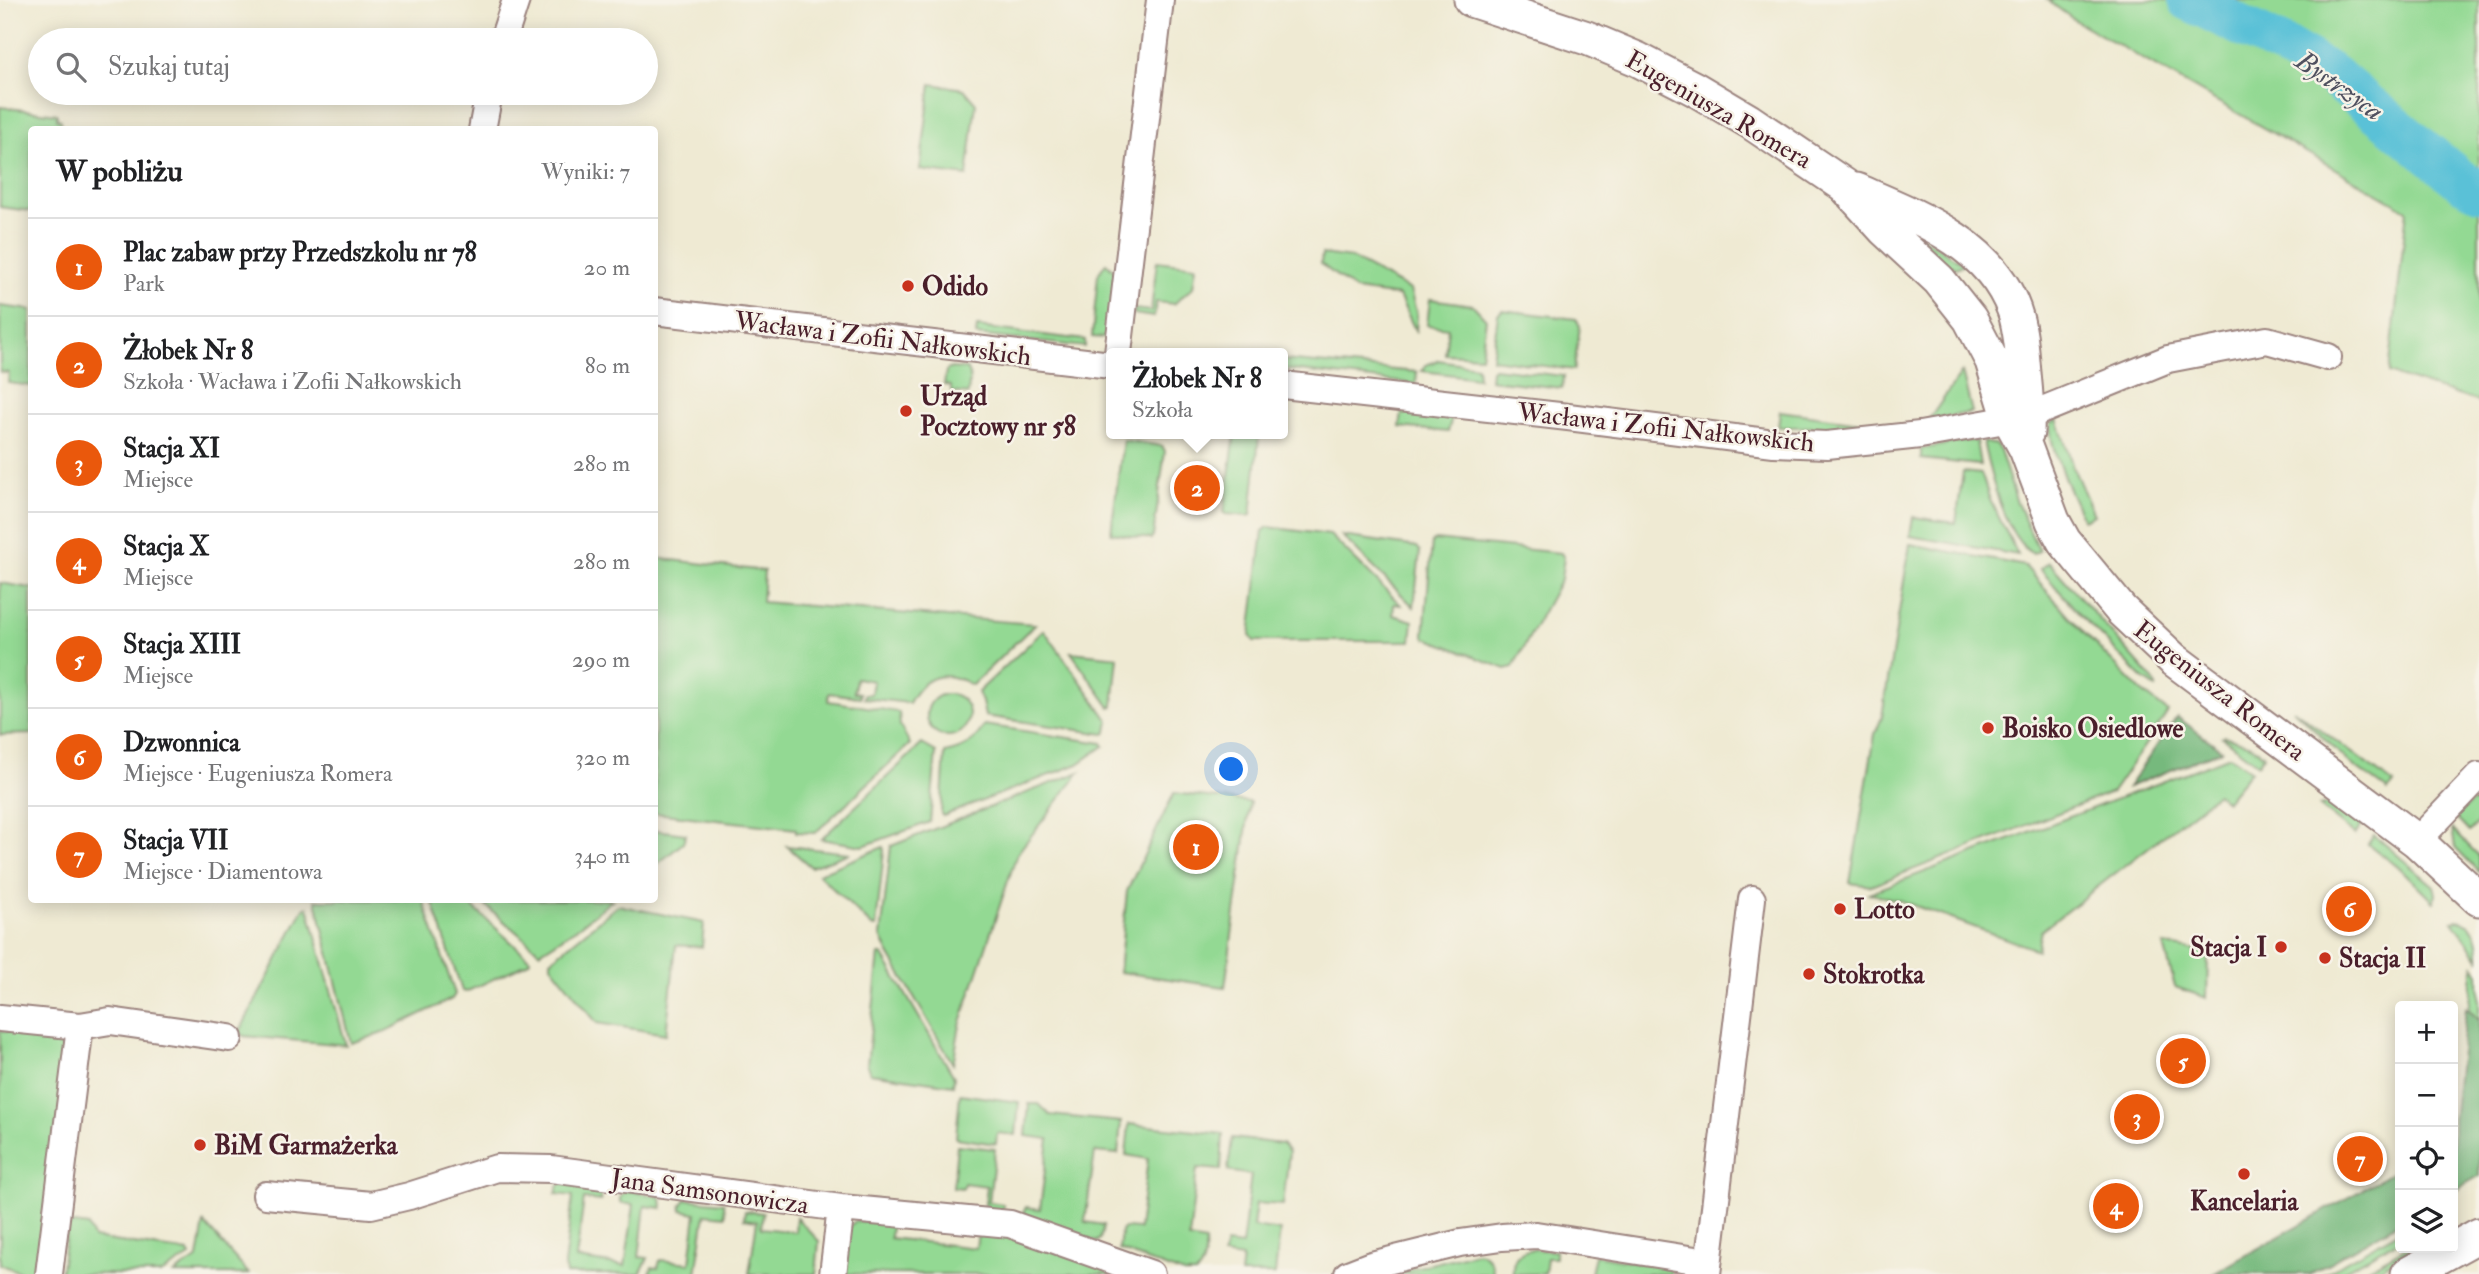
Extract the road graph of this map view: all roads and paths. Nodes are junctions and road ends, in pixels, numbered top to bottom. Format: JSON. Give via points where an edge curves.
{"nodes":[{"id":1,"x":516,"y":0,"type":"edge"},
{"id":2,"x":1160,"y":0,"type":"edge"},
{"id":3,"x":1471,"y":0,"type":"edge"},
{"id":4,"x":507,"y":28,"type":"edge"},
{"id":5,"x":487,"y":105,"type":"edge"},
{"id":6,"x":483,"y":126,"type":"edge"},
{"id":7,"x":1844,"y":185,"type":"junction"},
{"id":8,"x":658,"y":311,"type":"edge"},
{"id":9,"x":1119,"y":348,"type":"edge"},
{"id":10,"x":2328,"y":357,"type":"dead end"},
{"id":11,"x":1106,"y":364,"type":"edge"},
{"id":12,"x":1288,"y":386,"type":"edge"},
{"id":13,"x":2019,"y":418,"type":"junction"},
{"id":14,"x":2479,"y":776,"type":"edge"},
{"id":15,"x":2417,"y":841,"type":"junction"},
{"id":16,"x":2475,"y":898,"type":"edge"},
{"id":17,"x":1752,"y":899,"type":"dead end"},
{"id":18,"x":0,"y":1018,"type":"edge"},
{"id":19,"x":80,"y":1026,"type":"junction"},
{"id":20,"x":229,"y":1038,"type":"dead end"},
{"id":21,"x":266,"y":1195,"type":"dead end"},
{"id":22,"x":841,"y":1208,"type":"junction"},
{"id":23,"x":2479,"y":1235,"type":"edge"},
{"id":24,"x":1708,"y":1268,"type":"edge"},
{"id":25,"x":49,"y":1274,"type":"edge"},
{"id":26,"x":833,"y":1274,"type":"edge"},
{"id":27,"x":1151,"y":1274,"type":"edge"},
{"id":28,"x":1348,"y":1274,"type":"edge"},
{"id":29,"x":2408,"y":1274,"type":"edge"}],
"edges":[{"from":1,"to":4,"type":"street"},
{"from":2,"to":9,"type":"street"},
{"from":3,"to":7,"type":"street","name":"Eugeniusza Romera","via":[[1567,30],[1637,59],[1749,121]]},
{"from":5,"to":6,"type":"street"},
{"from":7,"to":13,"type":"street","name":"Eugeniusza Romera","via":[[1939,280],[1970,319]]},
{"from":7,"to":13,"type":"street","name":"Eugeniusza Romera","via":[[1940,230],[1974,253],[1998,281],[2014,310],[2018,329]]},
{"from":8,"to":11,"type":"street","name":"Wacława i Zofii Nałkowskich"},
{"from":10,"to":13,"type":"street","name":"Wacława i Zofii Nałkowskich","via":[[2267,340],[2168,359]]},
{"from":12,"to":13,"type":"street","name":"Wacława i Zofii Nałkowskich","via":[[1774,443],[1865,442]]},
{"from":13,"to":15,"type":"street","name":"Eugeniusza Romera","via":[[2026,449],[2064,541],[2121,610],[2184,668]]},
{"from":14,"to":15,"type":"street"},
{"from":15,"to":16,"type":"street","name":"Eugeniusza Romera"},
{"from":17,"to":24,"type":"street"},
{"from":18,"to":19,"type":"street"},
{"from":19,"to":20,"type":"street","via":[[110,1021]]},
{"from":19,"to":25,"type":"street"},
{"from":21,"to":22,"type":"street","name":"Jana Samsonowicza","via":[[371,1205],[497,1168],[551,1169]]},
{"from":22,"to":26,"type":"street"},
{"from":22,"to":27,"type":"street","name":"Jana Samsonowicza","via":[[1010,1224]]},
{"from":23,"to":29,"type":"street"},
{"from":24,"to":28,"type":"street","via":[[1536,1235],[1460,1243]]}]}
